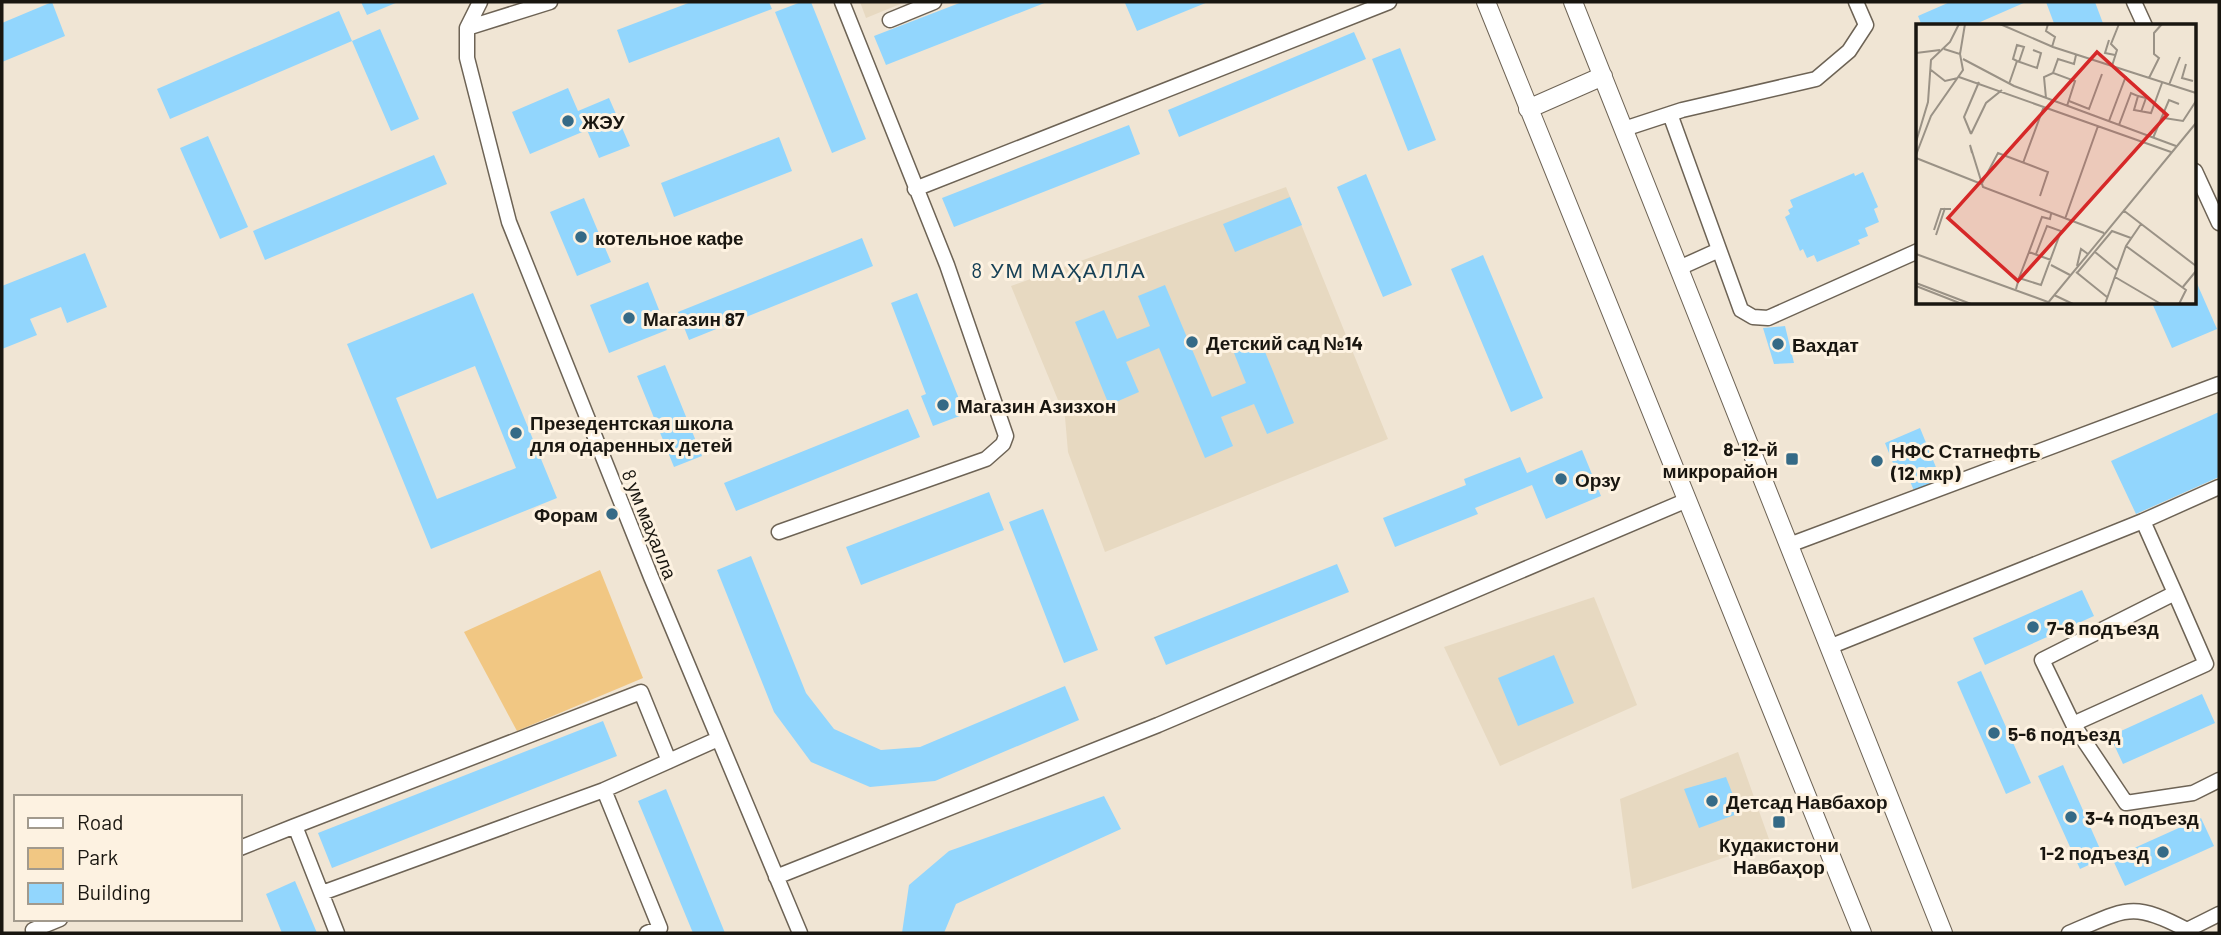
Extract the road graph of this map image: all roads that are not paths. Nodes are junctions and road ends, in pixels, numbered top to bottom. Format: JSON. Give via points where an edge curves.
{"nodes":[{"id":1,"x":466,"y":2,"type":"edge"},
{"id":2,"x":480,"y":2,"type":"edge"},
{"id":3,"x":550,"y":2,"type":"edge"},
{"id":4,"x":842,"y":2,"type":"edge"},
{"id":5,"x":934,"y":2,"type":"edge"},
{"id":6,"x":1389,"y":2,"type":"edge"},
{"id":7,"x":1486,"y":2,"type":"edge"},
{"id":8,"x":1573,"y":2,"type":"edge"},
{"id":9,"x":1856,"y":2,"type":"edge"},
{"id":10,"x":2134,"y":2,"type":"edge"},
{"id":11,"x":890,"y":20,"type":"dead end"},
{"id":12,"x":468,"y":24,"type":"junction"},
{"id":13,"x":2144,"y":24,"type":"edge"},
{"id":14,"x":1603,"y":76,"type":"junction"},
{"id":15,"x":1528,"y":109,"type":"junction"},
{"id":16,"x":1670,"y":114,"type":"junction"},
{"id":17,"x":1624,"y":129,"type":"junction"},
{"id":18,"x":2196,"y":173,"type":"edge"},
{"id":19,"x":915,"y":189,"type":"junction"},
{"id":20,"x":2216,"y":207,"type":"edge"},
{"id":21,"x":2219,"y":223,"type":"edge"},
{"id":22,"x":1719,"y":250,"type":"junction"},
{"id":23,"x":1916,"y":252,"type":"edge"},
{"id":24,"x":1679,"y":268,"type":"junction"},
{"id":25,"x":2219,"y":384,"type":"edge"},
{"id":26,"x":2219,"y":487,"type":"edge"},
{"id":27,"x":1685,"y":501,"type":"junction"},
{"id":28,"x":2143,"y":521,"type":"junction"},
{"id":29,"x":779,"y":532,"type":"dead end"},
{"id":30,"x":1789,"y":545,"type":"junction"},
{"id":31,"x":2175,"y":593,"type":"junction"},
{"id":32,"x":1829,"y":647,"type":"junction"},
{"id":33,"x":2073,"y":724,"type":"junction"},
{"id":34,"x":718,"y":739,"type":"junction"},
{"id":35,"x":669,"y":761,"type":"junction"},
{"id":36,"x":2219,"y":780,"type":"edge"},
{"id":37,"x":604,"y":790,"type":"junction"},
{"id":38,"x":295,"y":826,"type":"junction"},
{"id":39,"x":242,"y":847,"type":"edge"},
{"id":40,"x":776,"y":877,"type":"junction"},
{"id":41,"x":322,"y":893,"type":"junction"},
{"id":42,"x":2219,"y":914,"type":"edge"},
{"id":43,"x":56,"y":921,"type":"edge"},
{"id":44,"x":31,"y":932,"type":"edge"},
{"id":45,"x":2188,"y":932,"type":"edge"},
{"id":46,"x":337,"y":933,"type":"edge"},
{"id":47,"x":647,"y":933,"type":"edge"},
{"id":48,"x":800,"y":933,"type":"edge"},
{"id":49,"x":1862,"y":933,"type":"edge"},
{"id":50,"x":1943,"y":933,"type":"edge"},
{"id":51,"x":2069,"y":933,"type":"edge"}],
"edges":[{"from":1,"to":12,"type":"street"},
{"from":2,"to":12,"type":"street","name":"8 ум маҳалла"},
{"from":3,"to":12,"type":"street"},
{"from":4,"to":19,"type":"street"},
{"from":5,"to":11,"type":"street"},
{"from":6,"to":19,"type":"street"},
{"from":7,"to":15,"type":"street"},
{"from":8,"to":14,"type":"street"},
{"from":9,"to":16,"type":"street","via":[[1866,25],[1849,51],[1816,79]]},
{"from":10,"to":13,"type":"street"},
{"from":12,"to":34,"type":"street","name":"8 ум маҳалла","via":[[467,58],[509,222]]},
{"from":14,"to":15,"type":"street"},
{"from":14,"to":17,"type":"street"},
{"from":15,"to":27,"type":"street"},
{"from":16,"to":17,"type":"street"},
{"from":16,"to":22,"type":"street"},
{"from":17,"to":24,"type":"street"},
{"from":18,"to":20,"type":"street"},
{"from":19,"to":29,"type":"street","via":[[1002,422],[1003,444],[986,459]]},
{"from":20,"to":21,"type":"street"},
{"from":22,"to":23,"type":"street","via":[[1741,310],[1768,318]]},
{"from":22,"to":24,"type":"street"},
{"from":24,"to":30,"type":"street"},
{"from":25,"to":30,"type":"street"},
{"from":26,"to":28,"type":"street"},
{"from":27,"to":40,"type":"street","via":[[1158,725]]},
{"from":27,"to":49,"type":"street"},
{"from":28,"to":31,"type":"street"},
{"from":28,"to":32,"type":"street"},
{"from":30,"to":32,"type":"street"},
{"from":31,"to":33,"type":"street","via":[[2042,660]]},
{"from":31,"to":33,"type":"street","via":[[2206,664]]},
{"from":32,"to":50,"type":"street"},
{"from":33,"to":36,"type":"street","via":[[2126,803],[2193,793]]},
{"from":34,"to":35,"type":"street"},
{"from":34,"to":40,"type":"street","name":"8 ум маҳалла"},
{"from":35,"to":37,"type":"street"},
{"from":35,"to":38,"type":"street","via":[[640,692]]},
{"from":37,"to":41,"type":"street"},
{"from":37,"to":47,"type":"street","via":[[660,928]]},
{"from":38,"to":39,"type":"street"},
{"from":38,"to":41,"type":"street"},
{"from":40,"to":48,"type":"street","name":"8 ум маҳалла"},
{"from":41,"to":46,"type":"street"},
{"from":42,"to":45,"type":"street"},
{"from":43,"to":44,"type":"street"},
{"from":45,"to":51,"type":"street","via":[[2154,912],[2127,909]]}]}
